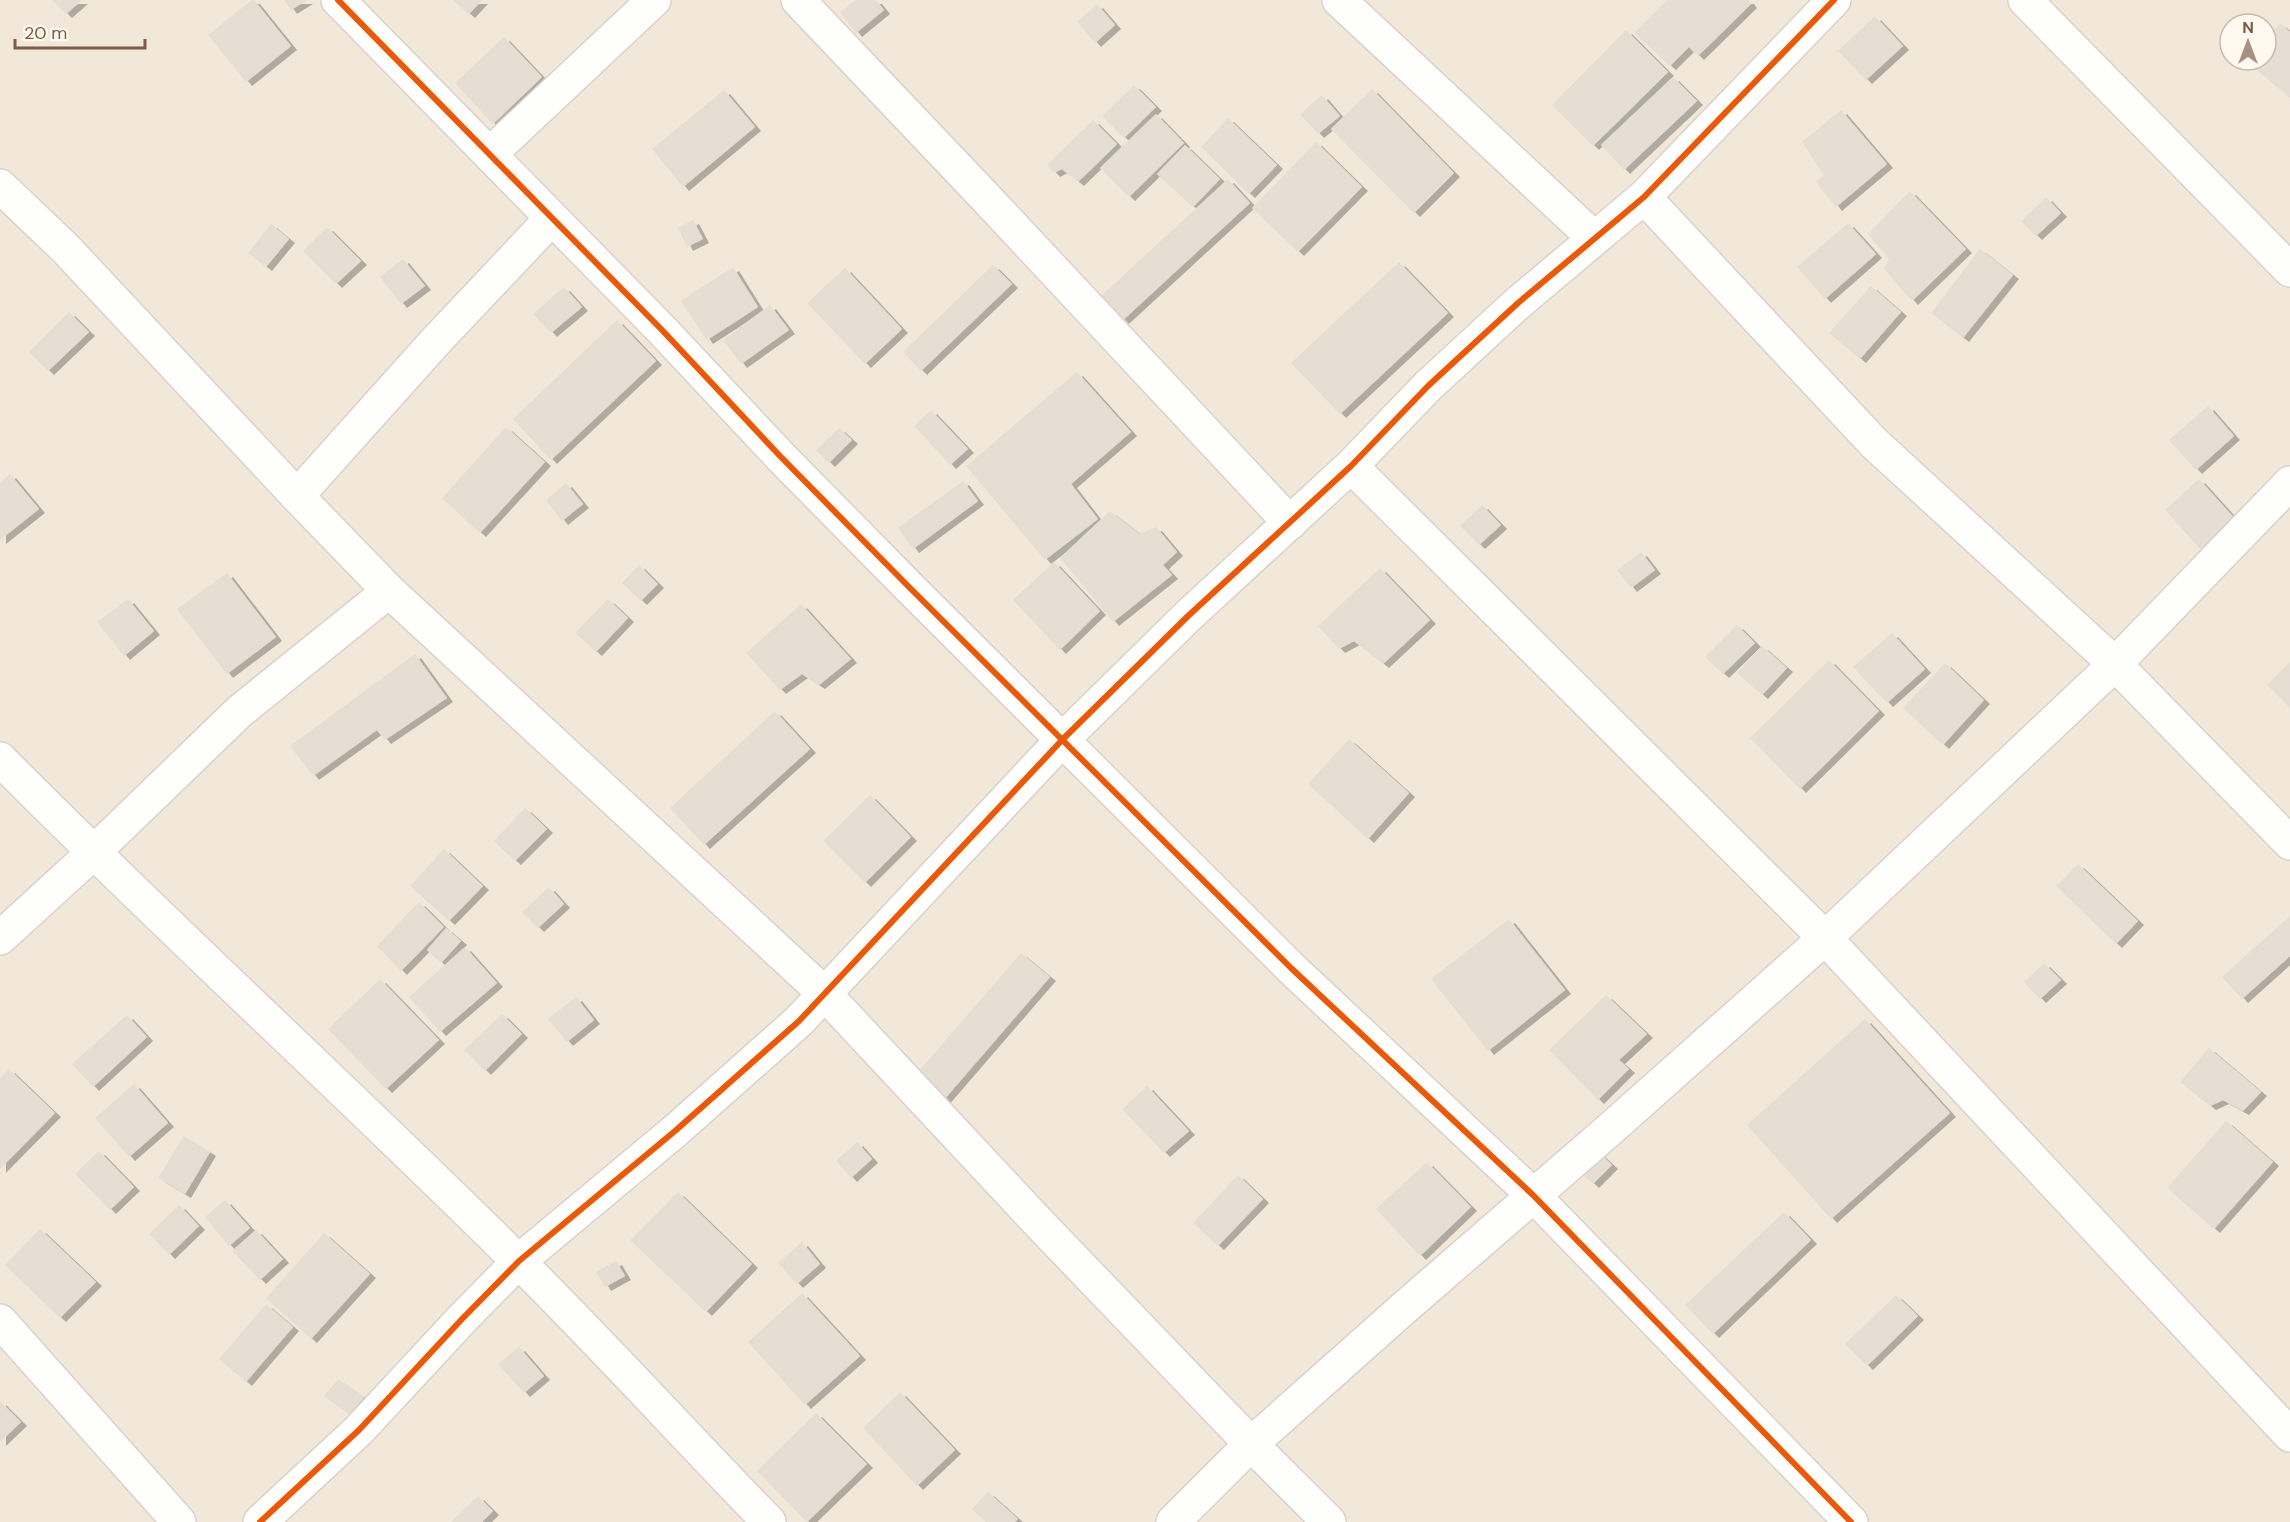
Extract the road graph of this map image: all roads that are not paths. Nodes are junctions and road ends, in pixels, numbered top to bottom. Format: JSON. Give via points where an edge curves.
{"nodes":[{"id":1,"x":338,"y":0,"type":"edge"},
{"id":2,"x":654,"y":0,"type":"edge"},
{"id":3,"x":798,"y":0,"type":"edge"},
{"id":4,"x":1339,"y":0,"type":"edge"},
{"id":5,"x":1834,"y":0,"type":"edge"},
{"id":6,"x":2025,"y":0,"type":"edge"},
{"id":7,"x":490,"y":154,"type":"junction"},
{"id":8,"x":0,"y":186,"type":"edge"},
{"id":9,"x":1644,"y":197,"type":"junction"},
{"id":10,"x":552,"y":218,"type":"junction"},
{"id":11,"x":1594,"y":238,"type":"junction"},
{"id":12,"x":2290,"y":270,"type":"edge"},
{"id":13,"x":1351,"y":466,"type":"junction"},
{"id":14,"x":2290,"y":483,"type":"edge"},
{"id":15,"x":297,"y":496,"type":"junction"},
{"id":16,"x":1290,"y":523,"type":"junction"},
{"id":17,"x":389,"y":591,"type":"junction"},
{"id":18,"x":2115,"y":664,"type":"junction"},
{"id":19,"x":1063,"y":739,"type":"junction"},
{"id":20,"x":0,"y":759,"type":"edge"},
{"id":21,"x":2290,"y":843,"type":"edge"},
{"id":22,"x":93,"y":853,"type":"junction"},
{"id":23,"x":0,"y":938,"type":"edge"},
{"id":24,"x":1825,"y":938,"type":"junction"},
{"id":25,"x":824,"y":993,"type":"junction"},
{"id":26,"x":1533,"y":1195,"type":"junction"},
{"id":27,"x":519,"y":1262,"type":"junction"},
{"id":28,"x":0,"y":1321,"type":"edge"},
{"id":29,"x":2290,"y":1435,"type":"edge"},
{"id":30,"x":1251,"y":1444,"type":"junction"},
{"id":31,"x":179,"y":1522,"type":"edge"},
{"id":32,"x":260,"y":1522,"type":"edge"},
{"id":33,"x":769,"y":1522,"type":"edge"},
{"id":34,"x":1173,"y":1522,"type":"edge"},
{"id":35,"x":1329,"y":1522,"type":"edge"},
{"id":36,"x":1851,"y":1522,"type":"edge"}],
"edges":[{"from":1,"to":7,"type":"street"},
{"from":2,"to":7,"type":"street"},
{"from":3,"to":16,"type":"street"},
{"from":4,"to":11,"type":"street"},
{"from":5,"to":9,"type":"street"},
{"from":6,"to":12,"type":"street"},
{"from":7,"to":10,"type":"street"},
{"from":8,"to":15,"type":"street","via":[[66,249]]},
{"from":9,"to":11,"type":"street"},
{"from":9,"to":18,"type":"street","via":[[1874,443]]},
{"from":10,"to":15,"type":"street"},
{"from":10,"to":19,"type":"street","via":[[780,456]]},
{"from":11,"to":13,"type":"street","via":[[1436,378]]},
{"from":13,"to":16,"type":"street"},
{"from":13,"to":24,"type":"street"},
{"from":14,"to":18,"type":"street"},
{"from":15,"to":17,"type":"street"},
{"from":16,"to":19,"type":"street"},
{"from":17,"to":22,"type":"street","via":[[240,711]]},
{"from":17,"to":25,"type":"street"},
{"from":18,"to":21,"type":"street"},
{"from":18,"to":24,"type":"street"},
{"from":19,"to":25,"type":"street"},
{"from":19,"to":26,"type":"street","via":[[1291,968]]},
{"from":20,"to":22,"type":"street"},
{"from":22,"to":23,"type":"street"},
{"from":22,"to":27,"type":"street"},
{"from":24,"to":26,"type":"street"},
{"from":24,"to":29,"type":"street"},
{"from":25,"to":27,"type":"street","via":[[799,1022]]},
{"from":25,"to":30,"type":"street"},
{"from":26,"to":30,"type":"street"},
{"from":26,"to":36,"type":"street"},
{"from":27,"to":32,"type":"street","via":[[359,1430]]},
{"from":27,"to":33,"type":"street"},
{"from":28,"to":31,"type":"street"},
{"from":30,"to":34,"type":"street"},
{"from":30,"to":35,"type":"street"}]}
